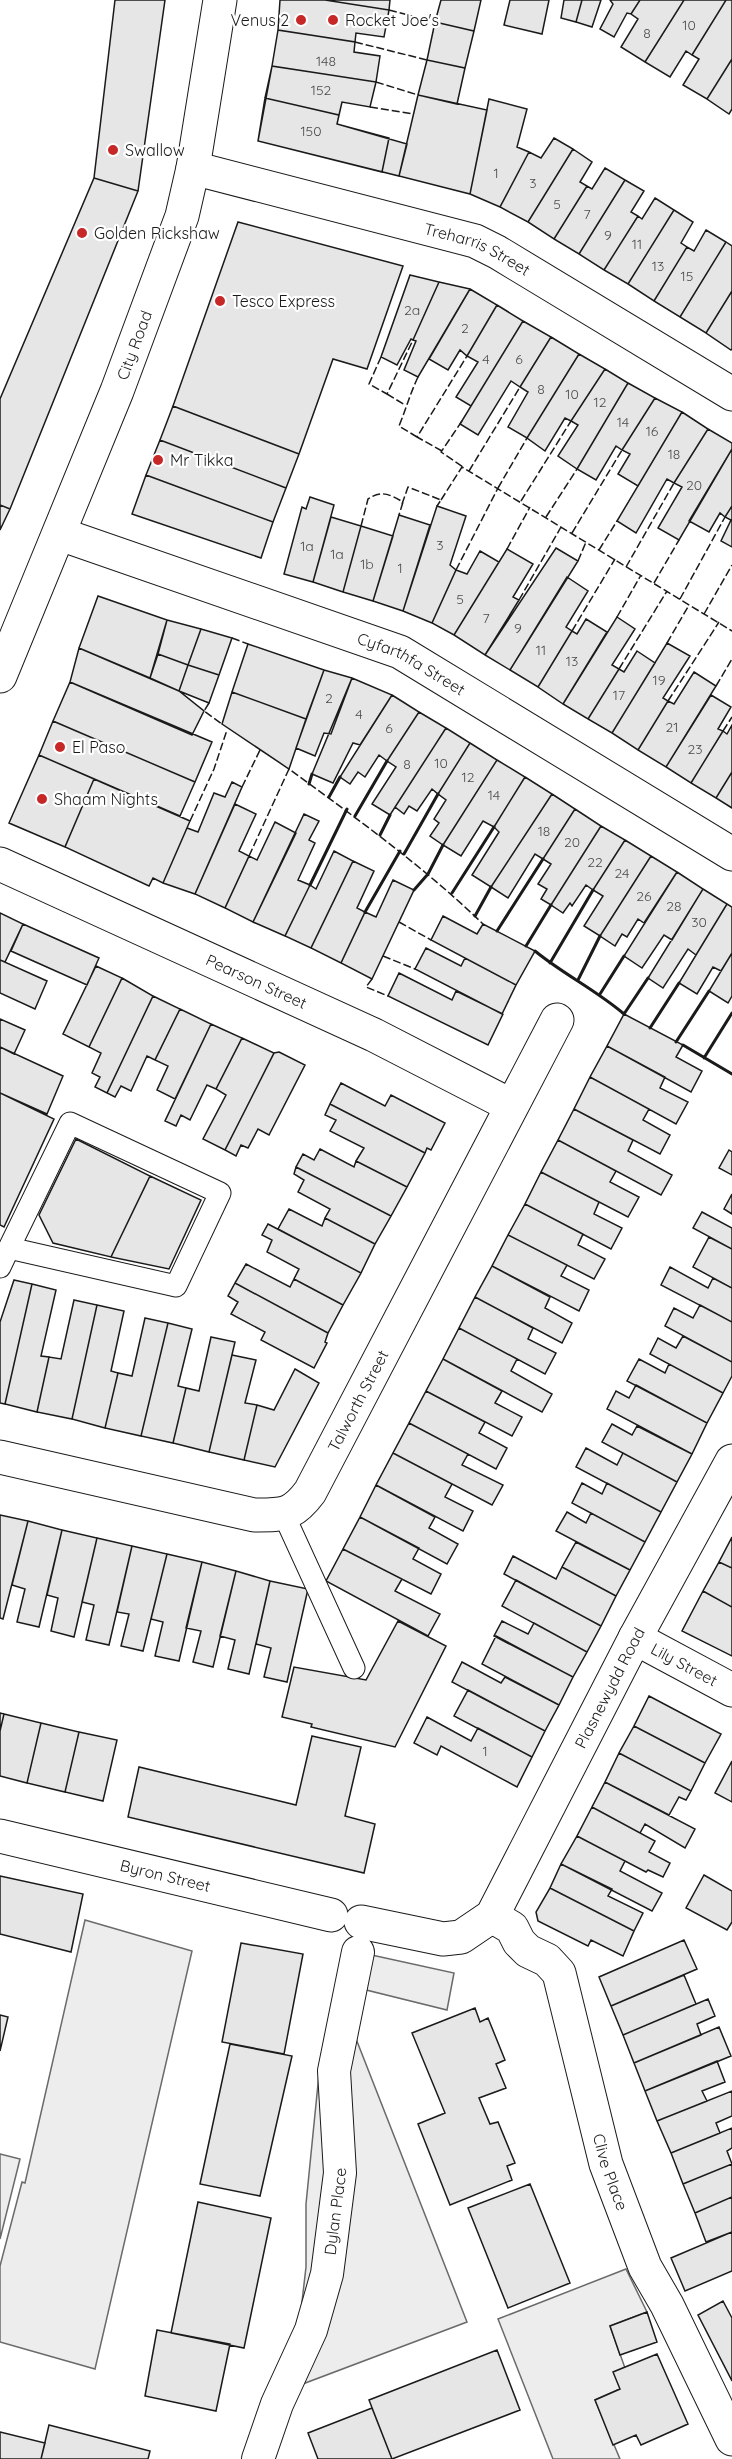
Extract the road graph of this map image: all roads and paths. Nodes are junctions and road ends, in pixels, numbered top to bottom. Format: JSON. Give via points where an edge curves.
{"nodes":[{"id":1,"x":220,"y":0,"type":"edge"},
{"id":2,"x":193,"y":168,"type":"junction"},
{"id":3,"x":732,"y":394,"type":"edge"},
{"id":4,"x":60,"y":534,"type":"junction"},
{"id":5,"x":0,"y":676,"type":"edge"},
{"id":6,"x":732,"y":854,"type":"edge"},
{"id":7,"x":0,"y":864,"type":"edge"},
{"id":8,"x":557,"y":1020,"type":"dead end"},
{"id":9,"x":510,"y":1105,"type":"junction"},
{"id":10,"x":5,"y":1258,"type":"edge"},
{"id":11,"x":0,"y":1457,"type":"edge"},
{"id":12,"x":732,"y":1461,"type":"edge"},
{"id":13,"x":283,"y":1513,"type":"junction"},
{"id":14,"x":635,"y":1638,"type":"junction"},
{"id":15,"x":354,"y":1668,"type":"dead end"},
{"id":16,"x":732,"y":1690,"type":"edge"},
{"id":17,"x":0,"y":1836,"type":"edge"},
{"id":18,"x":492,"y":1916,"type":"junction"},
{"id":19,"x":350,"y":1930,"type":"junction"},
{"id":20,"x":732,"y":2439,"type":"edge"},
{"id":21,"x":258,"y":2459,"type":"edge"}],
"edges":[{"from":1,"to":2,"type":"street","name":"City Road"},
{"from":2,"to":3,"type":"street","name":"Treharris Street","via":[[475,242]]},
{"from":2,"to":4,"type":"street","name":"City Road","via":[[166,265]]},
{"from":4,"to":5,"type":"street","name":"City Road"},
{"from":4,"to":6,"type":"street","name":"Cyfarthfa Street","via":[[400,652]]},
{"from":7,"to":9,"type":"street","name":"Pearson Street","via":[[374,1035]]},
{"from":8,"to":9,"type":"street","name":"Talworth Street"},
{"from":9,"to":13,"type":"street","name":"Talworth Street","via":[[310,1492],[298,1508]]},
{"from":10,"to":10,"type":"lane","via":[[70,1123],[220,1193],[176,1286]]},
{"from":11,"to":13,"type":"street","via":[[254,1515]]},
{"from":12,"to":14,"type":"street","name":"Plasnewydd Road"},
{"from":13,"to":15,"type":"lane"},
{"from":14,"to":16,"type":"street","name":"Lily Street"},
{"from":14,"to":18,"type":"street","name":"Plasnewydd Road"},
{"from":17,"to":19,"type":"street","name":"Byron Street"},
{"from":18,"to":19,"type":"street","name":"Byron Street","via":[[460,1937],[443,1939]]},
{"from":18,"to":20,"type":"street","name":"Clive Place","via":[[512,1928],[528,1951],[546,1960],[559,1973],[606,2164],[645,2267]]},
{"from":19,"to":21,"type":"street","name":"Dylan Place","via":[[334,2071],[340,2173],[327,2274],[311,2330],[277,2404]]}]}
